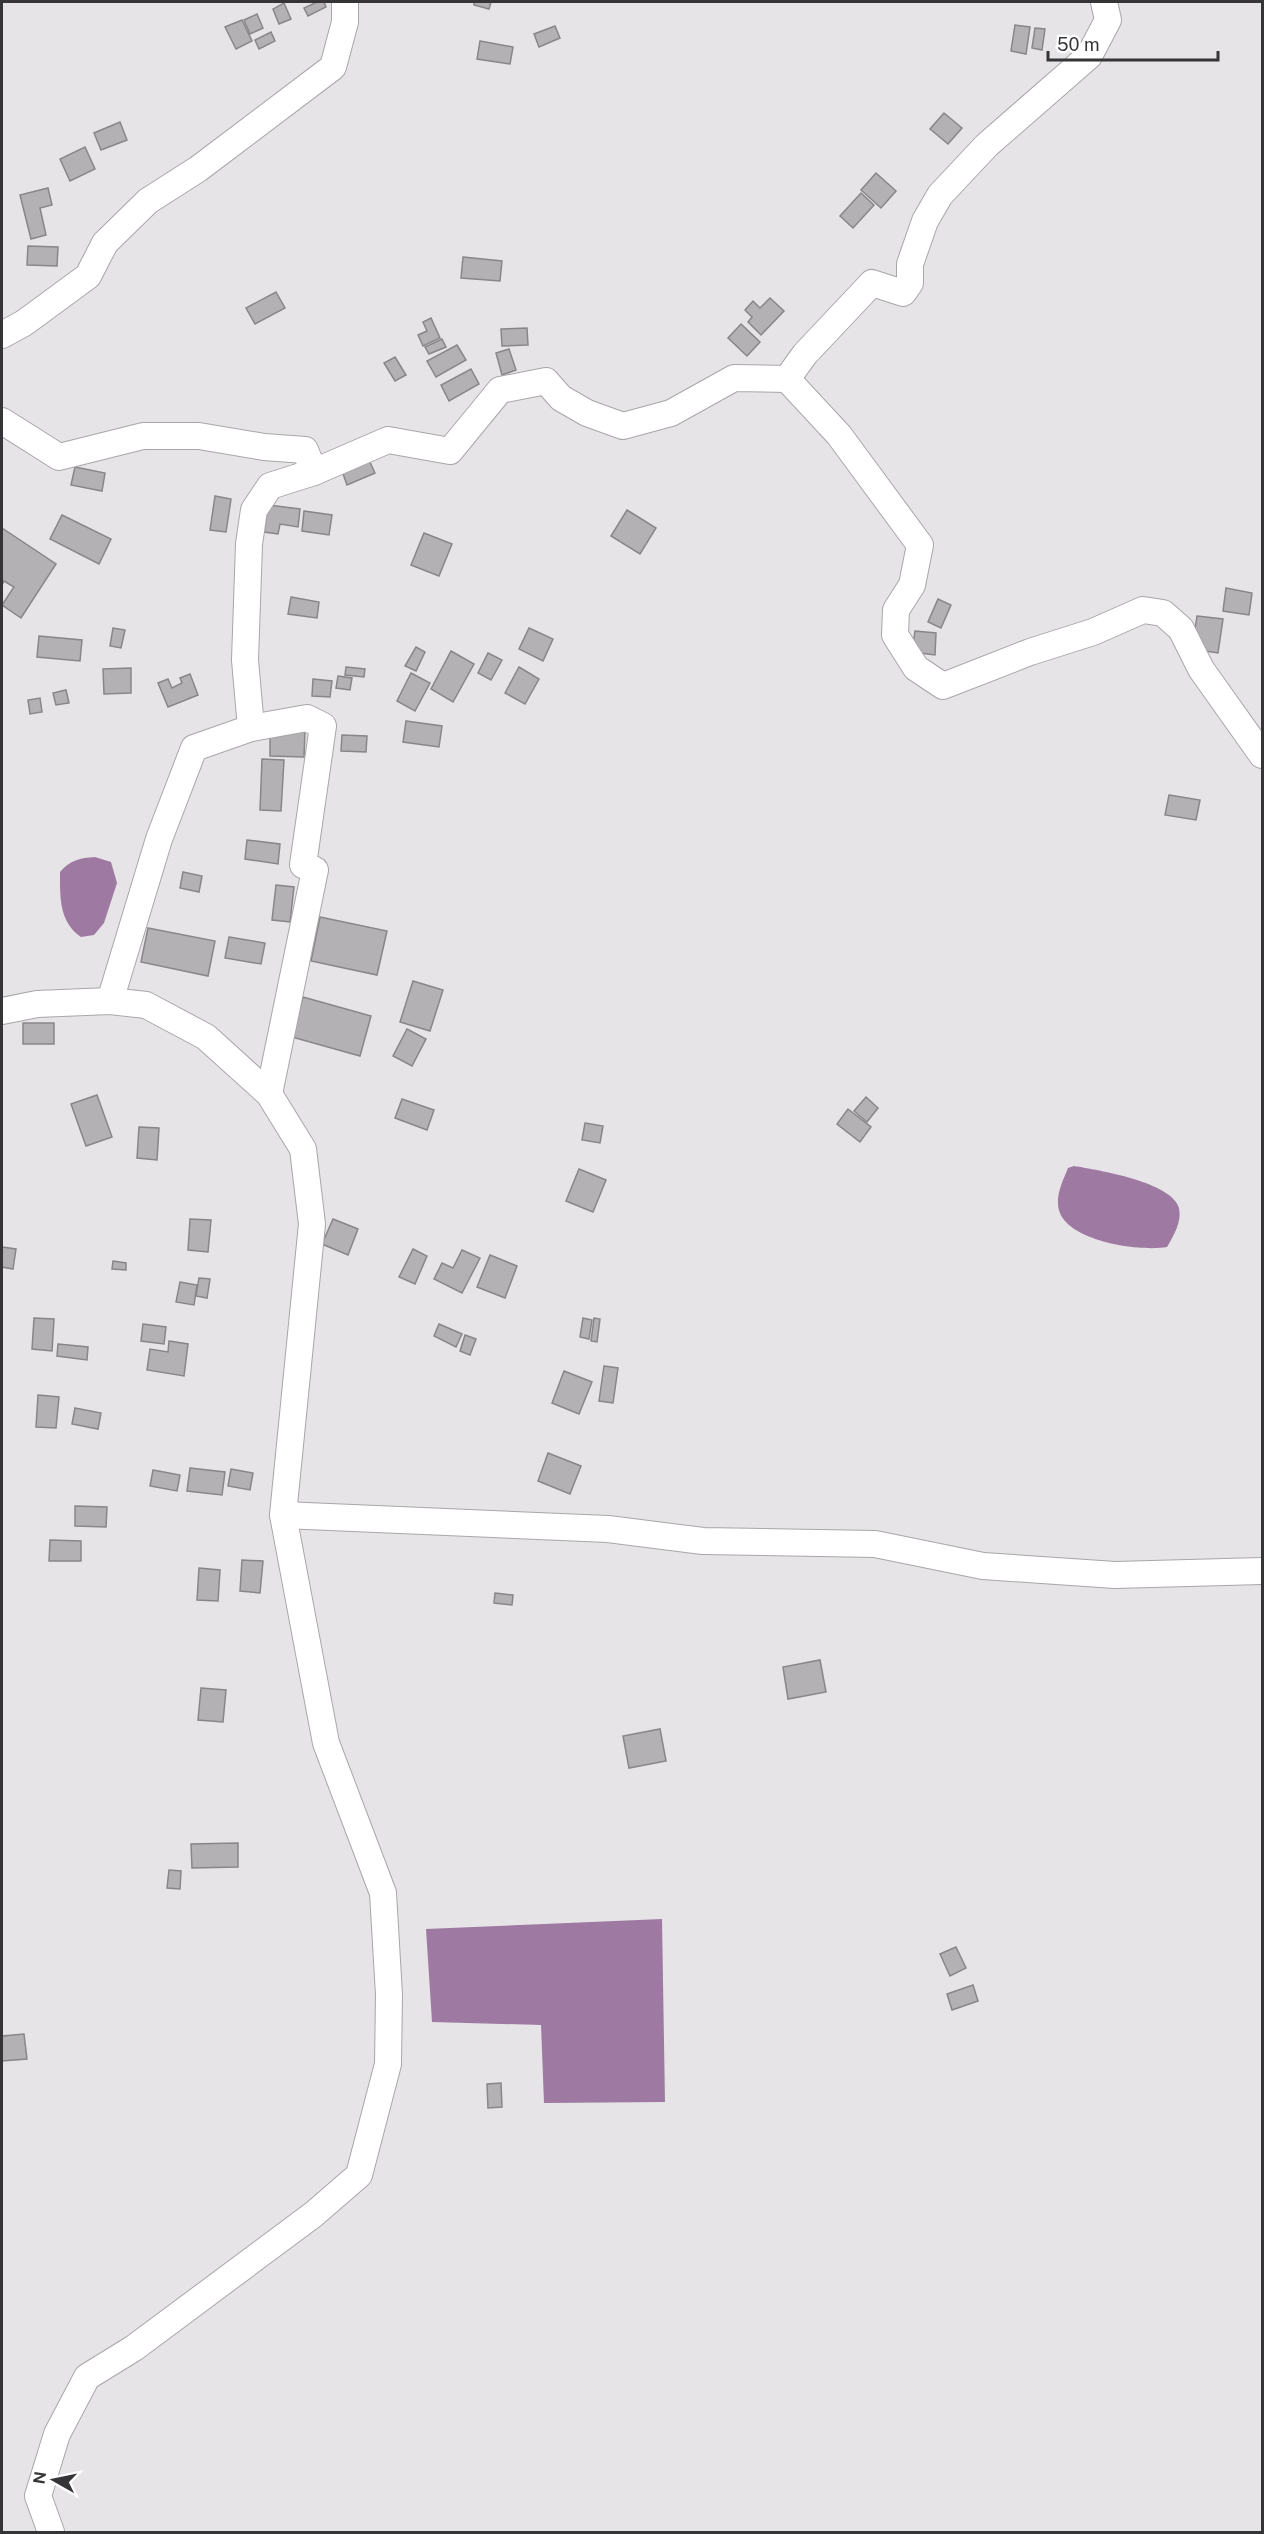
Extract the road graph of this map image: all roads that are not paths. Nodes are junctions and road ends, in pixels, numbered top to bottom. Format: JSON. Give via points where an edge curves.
{"nodes":[{"id":1,"x":345,"y":2,"type":"edge"},
{"id":2,"x":1104,"y":2,"type":"edge"},
{"id":3,"x":2,"y":334,"type":"edge"},
{"id":4,"x":787,"y":379,"type":"junction"},
{"id":5,"x":2,"y":421,"type":"edge"},
{"id":6,"x":314,"y":472,"type":"junction"},
{"id":7,"x":251,"y":728,"type":"junction"},
{"id":8,"x":1263,"y":755,"type":"edge"},
{"id":9,"x":110,"y":1001,"type":"junction"},
{"id":10,"x":2,"y":1011,"type":"edge"},
{"id":11,"x":269,"y":1094,"type":"junction"},
{"id":12,"x":283,"y":1515,"type":"junction"},
{"id":13,"x":1263,"y":1571,"type":"edge"},
{"id":14,"x":51,"y":2532,"type":"edge"}],
"edges":[{"from":1,"to":3,"type":"street","via":[[345,22],[333,67],[198,169],[148,201],[105,243],[88,276],[24,323]]},
{"from":2,"to":4,"type":"street","via":[[1108,20],[1089,56],[987,145],[940,195],[925,221],[910,264],[910,282],[903,294],[872,283],[805,354]]},
{"from":4,"to":6,"type":"street","via":[[734,378],[671,413],[623,426],[561,398],[546,381],[500,390],[450,451],[388,440]]},
{"from":4,"to":8,"type":"street","via":[[839,435],[920,546],[912,585],[896,610],[895,635],[916,668],[943,686],[1143,610],[1163,613],[1181,629],[1201,669]]},
{"from":5,"to":6,"type":"street","via":[[58,457],[143,436],[199,436],[305,450]]},
{"from":6,"to":7,"type":"street","via":[[270,486],[254,510],[249,544],[246,660]]},
{"from":7,"to":9,"type":"street","via":[[194,748],[159,839]]},
{"from":7,"to":11,"type":"street","via":[[307,718],[323,726],[303,865],[315,870]]},
{"from":9,"to":10,"type":"street","via":[[37,1004]]},
{"from":9,"to":11,"type":"street","via":[[146,1005],[206,1037]]},
{"from":11,"to":12,"type":"street","via":[[303,1149],[312,1224]]},
{"from":12,"to":13,"type":"street","via":[[608,1529],[703,1541],[875,1544],[983,1566],[1115,1575]]},
{"from":12,"to":14,"type":"street","via":[[326,1743],[383,1893],[389,1995],[388,2064],[359,2175],[314,2214],[134,2348],[87,2377],[57,2434],[38,2496]]}]}
